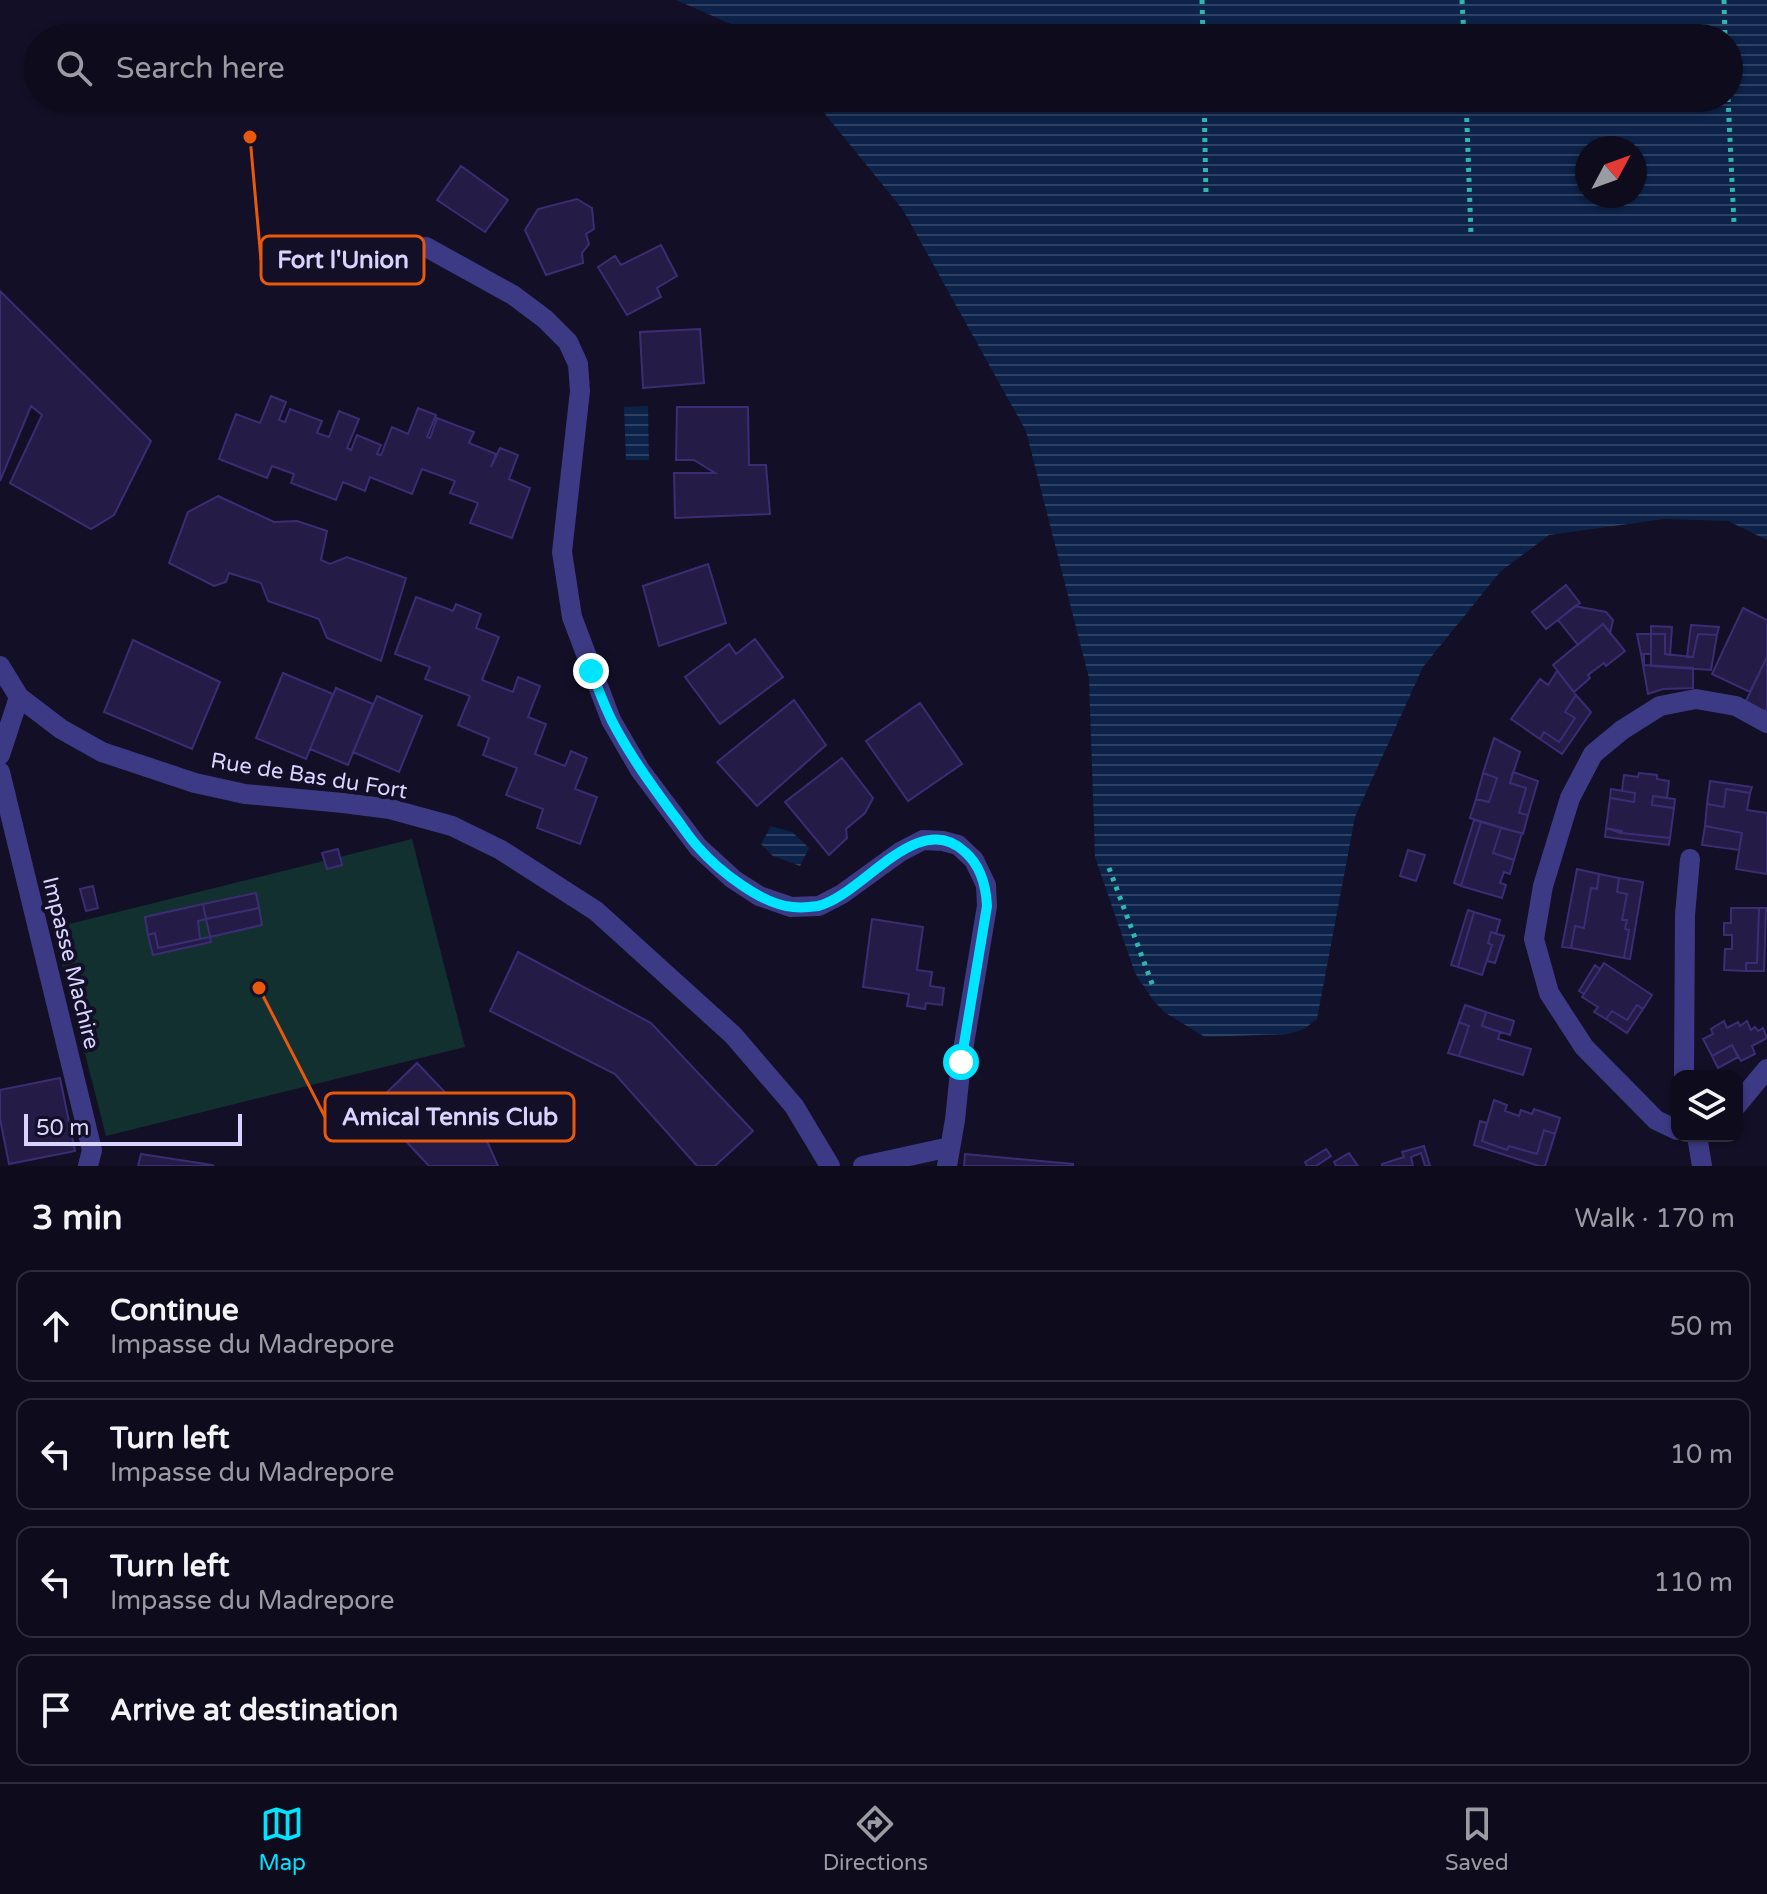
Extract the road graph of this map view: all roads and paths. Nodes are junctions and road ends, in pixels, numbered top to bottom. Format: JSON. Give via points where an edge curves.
{"nodes":[{"id":1,"x":1202,"y":0,"type":"edge"},
{"id":2,"x":1462,"y":0,"type":"edge"},
{"id":3,"x":1724,"y":0,"type":"edge"},
{"id":4,"x":1203,"y":24,"type":"edge"},
{"id":5,"x":1463,"y":24,"type":"edge"},
{"id":6,"x":1725,"y":24,"type":"edge"},
{"id":7,"x":1204,"y":112,"type":"edge"},
{"id":8,"x":1467,"y":112,"type":"edge"},
{"id":9,"x":1729,"y":112,"type":"edge"},
{"id":10,"x":1206,"y":195,"type":"dead end"},
{"id":11,"x":1734,"y":223,"type":"dead end"},
{"id":12,"x":1471,"y":234,"type":"dead end"},
{"id":13,"x":426,"y":247,"type":"dead end"},
{"id":14,"x":9,"y":681,"type":"edge"},
{"id":15,"x":1767,"y":723,"type":"edge"},
{"id":16,"x":0,"y":755,"type":"edge"},
{"id":17,"x":0,"y":772,"type":"edge"},
{"id":18,"x":1690,"y":859,"type":"dead end"},
{"id":19,"x":1109,"y":868,"type":"dead end"},
{"id":20,"x":1154,"y":989,"type":"dead end"},
{"id":21,"x":1767,"y":1069,"type":"edge"},
{"id":22,"x":1684,"y":1070,"type":"edge"},
{"id":23,"x":1743,"y":1098,"type":"edge"},
{"id":24,"x":1671,"y":1127,"type":"edge"},
{"id":25,"x":1698,"y":1142,"type":"edge"},
{"id":26,"x":948,"y":1156,"type":"edge"},
{"id":27,"x":88,"y":1166,"type":"edge"},
{"id":28,"x":830,"y":1166,"type":"edge"},
{"id":29,"x":863,"y":1166,"type":"edge"},
{"id":30,"x":1702,"y":1166,"type":"edge"}],
"edges":[{"from":1,"to":4,"type":"path"},
{"from":2,"to":5,"type":"path"},
{"from":3,"to":6,"type":"path"},
{"from":7,"to":10,"type":"path"},
{"from":8,"to":12,"type":"path"},
{"from":9,"to":11,"type":"path"},
{"from":13,"to":26,"type":"street","via":[[545,319],[568,342],[578,364],[580,391],[562,552],[572,617],[611,720],[640,770],[698,847],[759,896],[791,907],[819,906],[923,840],[958,845],[974,860],[986,885],[987,906]]},
{"from":14,"to":16,"type":"street"},
{"from":14,"to":28,"type":"street","name":"Rue de Bas du Fort","via":[[61,729],[102,752],[245,794],[390,809],[452,826],[501,850],[596,911],[733,1035],[794,1106]]},
{"from":15,"to":24,"type":"street","via":[[1736,706],[1696,699],[1660,706],[1622,730],[1593,754],[1570,798],[1543,886],[1534,939],[1549,993],[1584,1047],[1656,1120]]},
{"from":17,"to":27,"type":"street","name":"Impasse Machire","via":[[92,1150]]},
{"from":18,"to":22,"type":"street"},
{"from":19,"to":20,"type":"path"},
{"from":21,"to":23,"type":"street"},
{"from":25,"to":30,"type":"street"},
{"from":26,"to":29,"type":"street"}]}
